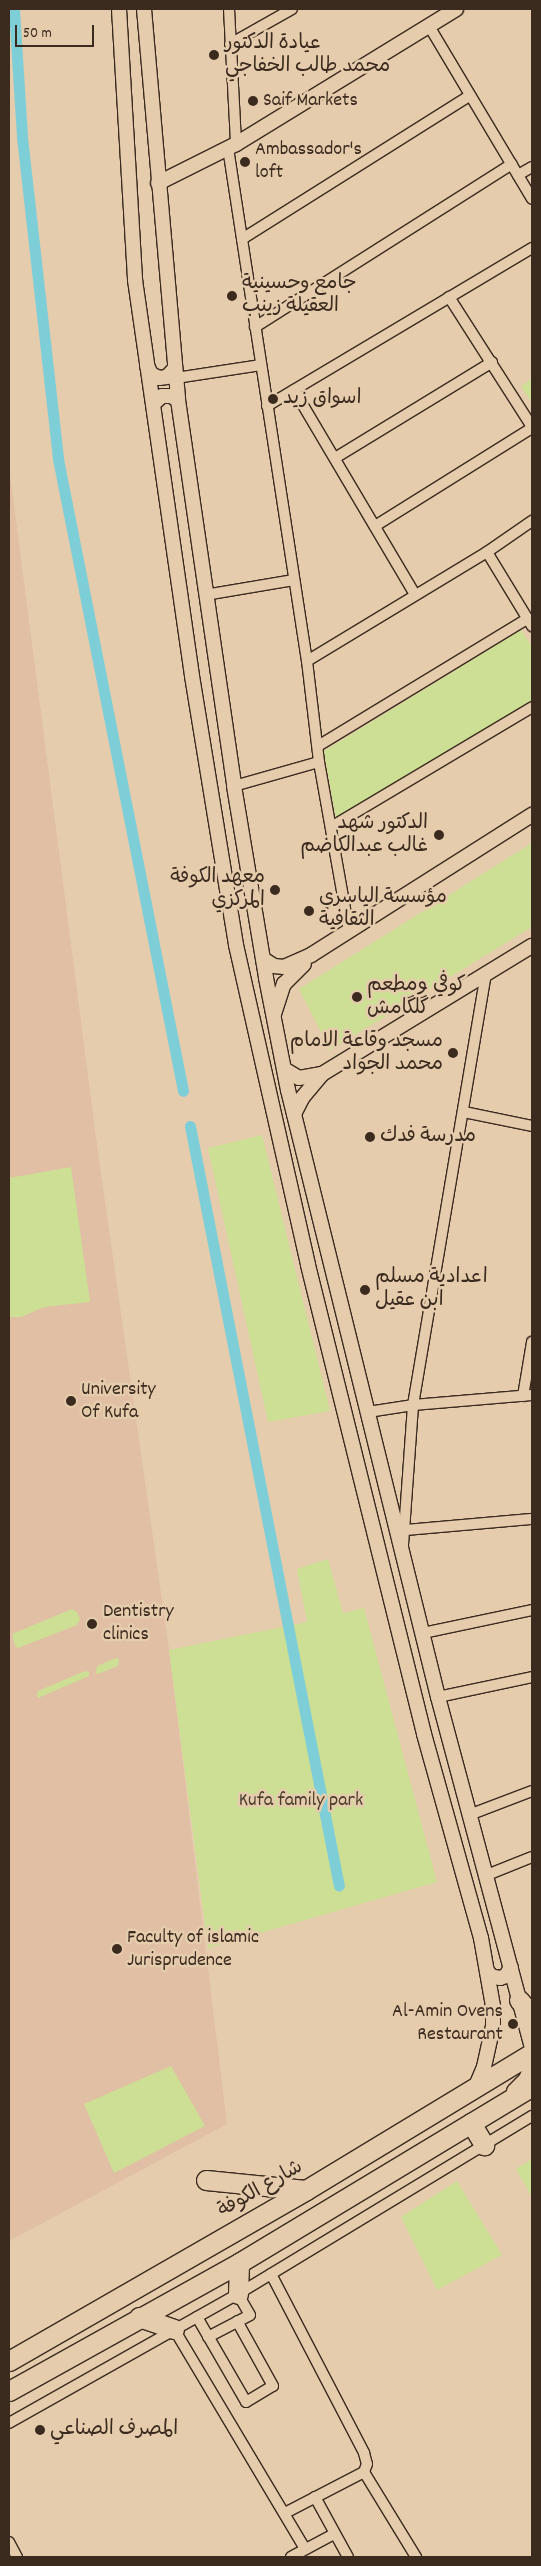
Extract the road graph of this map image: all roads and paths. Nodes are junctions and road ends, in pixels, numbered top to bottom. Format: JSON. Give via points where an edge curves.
{"nodes":[{"id":1,"x":119,"y":9,"type":"edge"},
{"id":2,"x":144,"y":9,"type":"edge"},
{"id":3,"x":229,"y":9,"type":"edge"},
{"id":4,"x":292,"y":9,"type":"edge"},
{"id":5,"x":456,"y":9,"type":"edge"},
{"id":6,"x":428,"y":26,"type":"junction"},
{"id":7,"x":230,"y":44,"type":"junction"},
{"id":8,"x":469,"y":96,"type":"junction"},
{"id":9,"x":232,"y":146,"type":"junction"},
{"id":10,"x":512,"y":164,"type":"junction"},
{"id":11,"x":532,"y":167,"type":"edge"},
{"id":12,"x":518,"y":175,"type":"junction"},
{"id":13,"x":158,"y":182,"type":"junction"},
{"id":14,"x":532,"y":199,"type":"edge"},
{"id":15,"x":242,"y":239,"type":"junction"},
{"id":16,"x":532,"y":248,"type":"edge"},
{"id":17,"x":449,"y":298,"type":"junction"},
{"id":18,"x":255,"y":327,"type":"junction"},
{"id":19,"x":492,"y":362,"type":"junction"},
{"id":20,"x":261,"y":365,"type":"junction"},
{"id":21,"x":147,"y":366,"type":"junction"},
{"id":22,"x":175,"y":373,"type":"junction"},
{"id":23,"x":294,"y":390,"type":"junction"},
{"id":24,"x":178,"y":400,"type":"junction"},
{"id":25,"x":153,"y":404,"type":"junction"},
{"id":26,"x":267,"y":406,"type":"junction"},
{"id":27,"x":532,"y":428,"type":"edge"},
{"id":28,"x":335,"y":458,"type":"junction"},
{"id":29,"x":532,"y":521,"type":"edge"},
{"id":30,"x":375,"y":526,"type":"junction"},
{"id":31,"x":486,"y":552,"type":"junction"},
{"id":32,"x":294,"y":580,"type":"junction"},
{"id":33,"x":205,"y":595,"type":"junction"},
{"id":34,"x":415,"y":595,"type":"junction"},
{"id":35,"x":530,"y":623,"type":"edge"},
{"id":36,"x":307,"y":660,"type":"junction"},
{"id":37,"x":532,"y":707,"type":"edge"},
{"id":38,"x":318,"y":746,"type":"junction"},
{"id":39,"x":320,"y":762,"type":"junction"},
{"id":40,"x":234,"y":786,"type":"junction"},
{"id":41,"x":532,"y":815,"type":"edge"},
{"id":42,"x":331,"y":827,"type":"junction"},
{"id":43,"x":349,"y":931,"type":"junction"},
{"id":44,"x":532,"y":946,"type":"edge"},
{"id":45,"x":310,"y":955,"type":"junction"},
{"id":46,"x":262,"y":959,"type":"junction"},
{"id":47,"x":486,"y":973,"type":"junction"},
{"id":48,"x":274,"y":1015,"type":"junction"},
{"id":49,"x":284,"y":1069,"type":"junction"},
{"id":50,"x":322,"y":1074,"type":"junction"},
{"id":51,"x":464,"y":1112,"type":"junction"},
{"id":52,"x":294,"y":1114,"type":"junction"},
{"id":53,"x":532,"y":1126,"type":"edge"},
{"id":54,"x":532,"y":1342,"type":"edge"},
{"id":55,"x":528,"y":1395,"type":"edge"},
{"id":56,"x":413,"y":1406,"type":"junction"},
{"id":57,"x":368,"y":1412,"type":"junction"},
{"id":58,"x":378,"y":1452,"type":"junction"},
{"id":59,"x":358,"y":1459,"type":"junction"},
{"id":60,"x":532,"y":1519,"type":"edge"},
{"id":61,"x":405,"y":1530,"type":"junction"},
{"id":62,"x":402,"y":1550,"type":"junction"},
{"id":63,"x":532,"y":1610,"type":"edge"},
{"id":64,"x":423,"y":1633,"type":"junction"},
{"id":65,"x":532,"y":1677,"type":"edge"},
{"id":66,"x":438,"y":1697,"type":"junction"},
{"id":67,"x":532,"y":1791,"type":"edge"},
{"id":68,"x":469,"y":1815,"type":"junction"},
{"id":69,"x":532,"y":1857,"type":"edge"},
{"id":70,"x":487,"y":1874,"type":"junction"},
{"id":71,"x":511,"y":1967,"type":"junction"},
{"id":72,"x":487,"y":1971,"type":"junction"},
{"id":73,"x":519,"y":2000,"type":"junction"},
{"id":74,"x":532,"y":2014,"type":"edge"},
{"id":75,"x":532,"y":2048,"type":"edge"},
{"id":76,"x":532,"y":2053,"type":"edge"},
{"id":77,"x":532,"y":2064,"type":"edge"},
{"id":78,"x":532,"y":2086,"type":"edge"},
{"id":79,"x":475,"y":2089,"type":"junction"},
{"id":80,"x":498,"y":2105,"type":"junction"},
{"id":81,"x":532,"y":2116,"type":"edge"},
{"id":82,"x":471,"y":2123,"type":"junction"},
{"id":83,"x":484,"y":2145,"type":"junction"},
{"id":84,"x":206,"y":2180,"type":"dead end"},
{"id":85,"x":306,"y":2190,"type":"junction"},
{"id":86,"x":194,"y":2255,"type":"junction"},
{"id":87,"x":239,"y":2263,"type":"junction"},
{"id":88,"x":271,"y":2274,"type":"junction"},
{"id":89,"x":208,"y":2281,"type":"junction"},
{"id":90,"x":148,"y":2282,"type":"junction"},
{"id":91,"x":238,"y":2294,"type":"junction"},
{"id":92,"x":162,"y":2306,"type":"junction"},
{"id":93,"x":139,"y":2317,"type":"junction"},
{"id":94,"x":197,"y":2317,"type":"junction"},
{"id":95,"x":237,"y":2321,"type":"junction"},
{"id":96,"x":174,"y":2329,"type":"junction"},
{"id":97,"x":208,"y":2337,"type":"junction"},
{"id":98,"x":9,"y":2361,"type":"edge"},
{"id":99,"x":9,"y":2391,"type":"edge"},
{"id":100,"x":9,"y":2423,"type":"edge"},
{"id":101,"x":364,"y":2472,"type":"junction"},
{"id":102,"x":315,"y":2497,"type":"junction"},
{"id":103,"x":285,"y":2513,"type":"junction"},
{"id":104,"x":334,"y":2534,"type":"junction"},
{"id":105,"x":9,"y":2542,"type":"edge"},
{"id":106,"x":305,"y":2549,"type":"junction"},
{"id":107,"x":17,"y":2557,"type":"edge"},
{"id":108,"x":291,"y":2557,"type":"edge"},
{"id":109,"x":348,"y":2557,"type":"edge"},
{"id":110,"x":416,"y":2557,"type":"edge"}],
"edges":[{"from":1,"to":21,"type":"main road","via":[[135,280]]},
{"from":2,"to":13,"type":"main road"},
{"from":3,"to":7,"type":"street"},
{"from":4,"to":7,"type":"street"},
{"from":5,"to":6,"type":"main road"},
{"from":6,"to":8,"type":"street"},
{"from":6,"to":9,"type":"main road"},
{"from":7,"to":9,"type":"street"},
{"from":8,"to":10,"type":"street"},
{"from":8,"to":15,"type":"street"},
{"from":9,"to":13,"type":"main road"},
{"from":9,"to":15,"type":"street"},
{"from":10,"to":12,"type":"street"},
{"from":10,"to":18,"type":"street"},
{"from":11,"to":12,"type":"street"},
{"from":12,"to":14,"type":"street"},
{"from":13,"to":22,"type":"main road"},
{"from":15,"to":18,"type":"street"},
{"from":16,"to":17,"type":"street"},
{"from":17,"to":19,"type":"street"},
{"from":17,"to":23,"type":"street"},
{"from":18,"to":20,"type":"street"},
{"from":19,"to":27,"type":"street"},
{"from":19,"to":28,"type":"street"},
{"from":20,"to":22,"type":"street"},
{"from":20,"to":26,"type":"street"},
{"from":21,"to":22,"type":"main road","via":[[151,374],[159,378]]},
{"from":21,"to":25,"type":"main road"},
{"from":22,"to":24,"type":"main road"},
{"from":23,"to":26,"type":"street"},
{"from":23,"to":28,"type":"street"},
{"from":24,"to":25,"type":"main road","via":[[162,396]]},
{"from":24,"to":33,"type":"main road"},
{"from":25,"to":59,"type":"main road","via":[[192,676],[236,945],[308,1265]]},
{"from":26,"to":32,"type":"street"},
{"from":27,"to":30,"type":"street"},
{"from":28,"to":30,"type":"street"},
{"from":29,"to":31,"type":"street"},
{"from":30,"to":34,"type":"street"},
{"from":31,"to":34,"type":"street"},
{"from":31,"to":35,"type":"street"},
{"from":32,"to":33,"type":"street"},
{"from":32,"to":36,"type":"street"},
{"from":33,"to":40,"type":"main road"},
{"from":34,"to":36,"type":"street"},
{"from":35,"to":38,"type":"street"},
{"from":36,"to":38,"type":"street"},
{"from":37,"to":42,"type":"street"},
{"from":38,"to":39,"type":"street"},
{"from":39,"to":40,"type":"street"},
{"from":39,"to":42,"type":"street"},
{"from":40,"to":46,"type":"main road"},
{"from":41,"to":43,"type":"main road"},
{"from":42,"to":43,"type":"street"},
{"from":43,"to":45,"type":"main road"},
{"from":44,"to":47,"type":"main road"},
{"from":45,"to":46,"type":"main road","via":[[284,968]]},
{"from":45,"to":48,"type":"main road","via":[[288,978]]},
{"from":46,"to":48,"type":"main road"},
{"from":47,"to":50,"type":"main road"},
{"from":47,"to":51,"type":"street"},
{"from":48,"to":49,"type":"main road"},
{"from":49,"to":50,"type":"main road","via":[[299,1078]]},
{"from":49,"to":52,"type":"main road"},
{"from":50,"to":52,"type":"main road"},
{"from":51,"to":53,"type":"street"},
{"from":51,"to":56,"type":"street"},
{"from":52,"to":57,"type":"main road"},
{"from":54,"to":55,"type":"street"},
{"from":55,"to":56,"type":"street"},
{"from":56,"to":57,"type":"street"},
{"from":56,"to":61,"type":"street"},
{"from":57,"to":58,"type":"main road"},
{"from":58,"to":59,"type":"main road","via":[[371,1462]]},
{"from":58,"to":62,"type":"main road"},
{"from":59,"to":72,"type":"main road","via":[[424,1734],[481,1938]]},
{"from":60,"to":61,"type":"street"},
{"from":61,"to":62,"type":"street"},
{"from":62,"to":64,"type":"main road"},
{"from":63,"to":64,"type":"street"},
{"from":64,"to":66,"type":"main road"},
{"from":65,"to":66,"type":"street"},
{"from":66,"to":68,"type":"main road"},
{"from":67,"to":68,"type":"street"},
{"from":68,"to":70,"type":"main road"},
{"from":69,"to":70,"type":"street"},
{"from":70,"to":71,"type":"main road"},
{"from":71,"to":72,"type":"main road","via":[[506,1976],[500,1978],[491,1976]]},
{"from":71,"to":73,"type":"main road"},
{"from":72,"to":79,"type":"main road","via":[[493,2026],[484,2067]]},
{"from":73,"to":74,"type":"highway"},
{"from":73,"to":75,"type":"main road"},
{"from":76,"to":79,"type":"highway","name":"شارع الكوفة"},
{"from":77,"to":80,"type":"main road","via":[[526,2079]]},
{"from":78,"to":80,"type":"highway"},
{"from":79,"to":85,"type":"highway","name":"شارع الكوفة"},
{"from":80,"to":82,"type":"highway"},
{"from":81,"to":83,"type":"street"},
{"from":82,"to":83,"type":"highway"},
{"from":82,"to":87,"type":"highway"},
{"from":83,"to":88,"type":"street"},
{"from":84,"to":85,"type":"highway"},
{"from":85,"to":86,"type":"highway","name":"شارع الكوفة"},
{"from":86,"to":89,"type":"highway","via":[[194,2269]]},
{"from":86,"to":90,"type":"highway","name":"شارع الكوفة"},
{"from":87,"to":89,"type":"highway"},
{"from":87,"to":91,"type":"highway"},
{"from":88,"to":91,"type":"street"},
{"from":88,"to":101,"type":"street","via":[[364,2453],[367,2464]]},
{"from":89,"to":92,"type":"highway"},
{"from":90,"to":92,"type":"highway","via":[[160,2291]]},
{"from":90,"to":98,"type":"highway","name":"شارع الكوفة"},
{"from":91,"to":94,"type":"street"},
{"from":91,"to":95,"type":"street","via":[[250,2315]]},
{"from":92,"to":93,"type":"highway"},
{"from":93,"to":96,"type":"highway"},
{"from":93,"to":99,"type":"highway"},
{"from":94,"to":96,"type":"street"},
{"from":94,"to":97,"type":"street"},
{"from":95,"to":97,"type":"street"},
{"from":95,"to":97,"type":"street","via":[[273,2386],[246,2402]]},
{"from":96,"to":100,"type":"street"},
{"from":96,"to":103,"type":"street"},
{"from":101,"to":102,"type":"street"},
{"from":101,"to":110,"type":"street"},
{"from":102,"to":103,"type":"street"},
{"from":102,"to":104,"type":"street"},
{"from":103,"to":106,"type":"street"},
{"from":104,"to":106,"type":"street"},
{"from":104,"to":109,"type":"street"},
{"from":105,"to":107,"type":"street"},
{"from":106,"to":108,"type":"street"}]}
